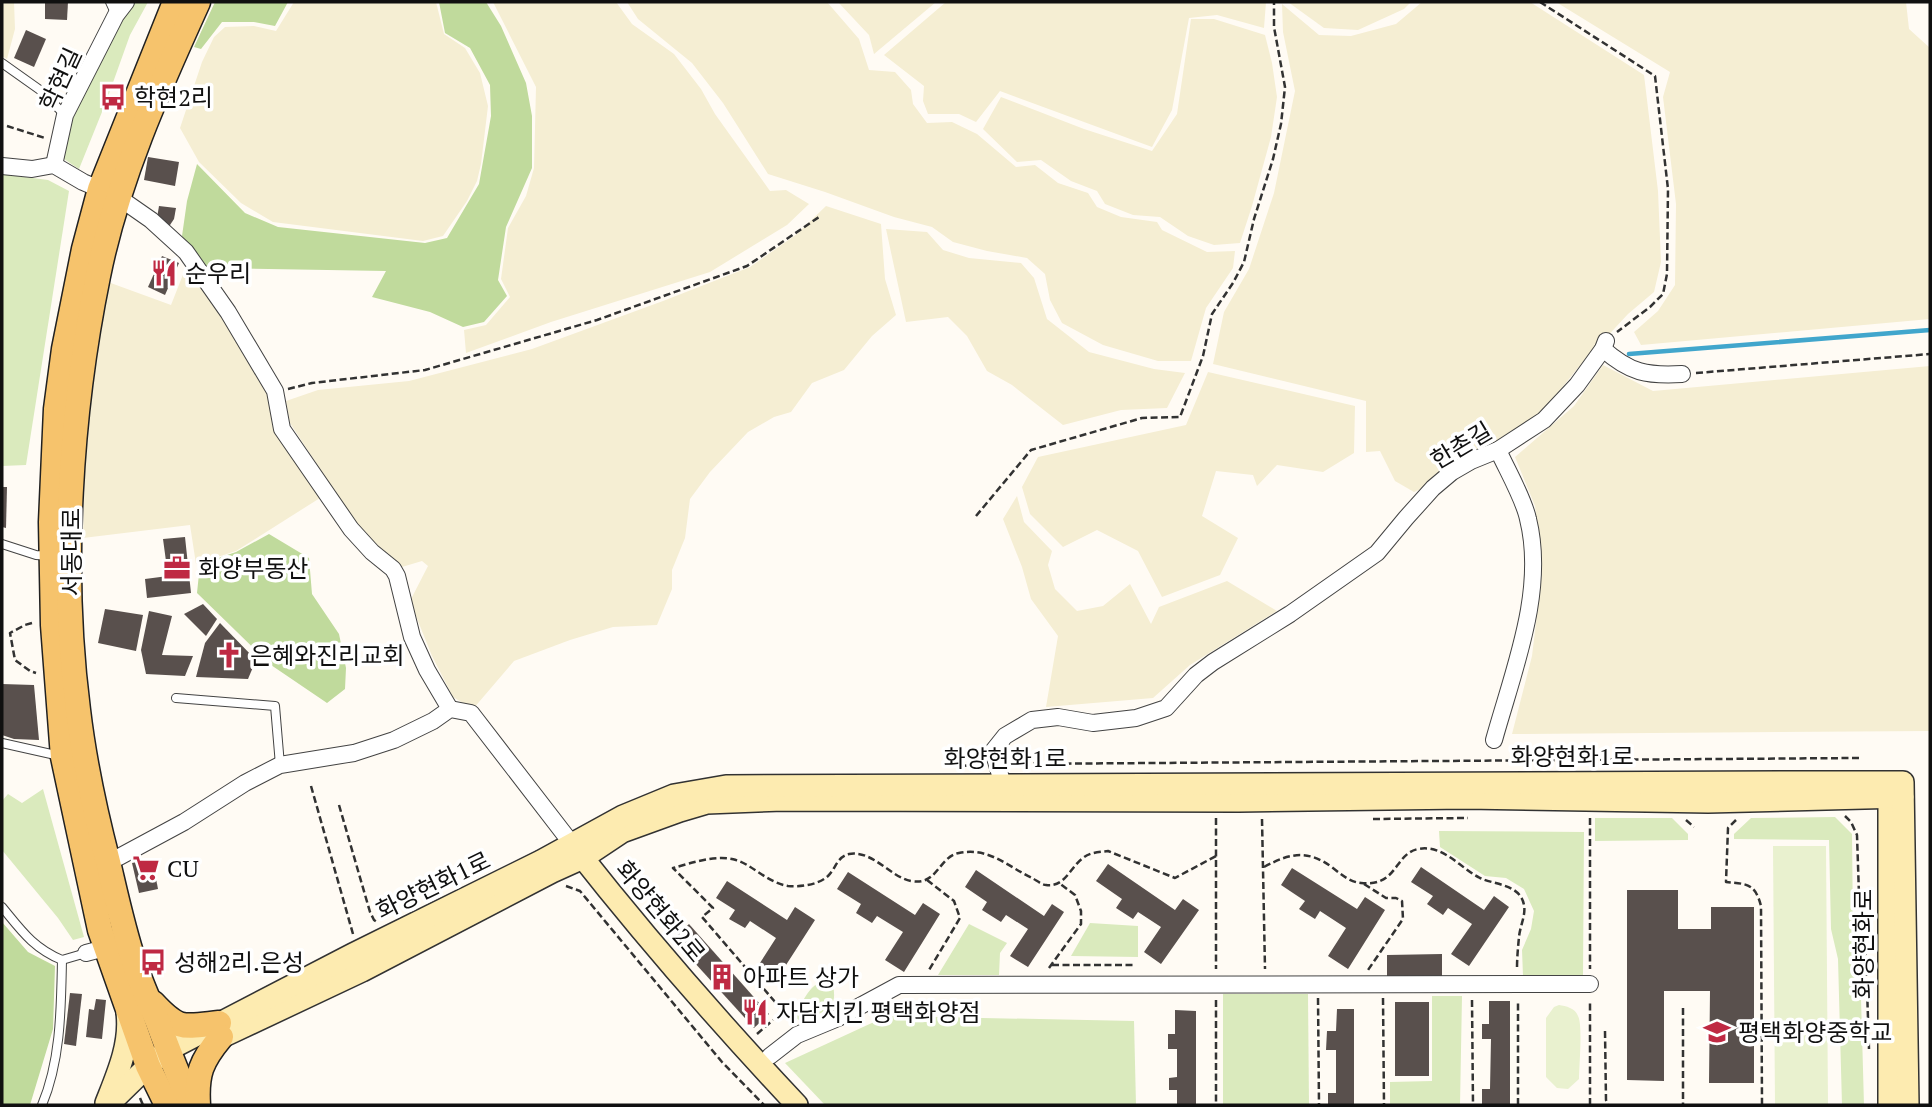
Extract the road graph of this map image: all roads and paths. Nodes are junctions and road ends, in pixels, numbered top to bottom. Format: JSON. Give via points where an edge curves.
{"nodes":[{"id":1,"x":126,"y":2,"type":"edge"},
{"id":2,"x":175,"y":2,"type":"edge"},
{"id":3,"x":198,"y":2,"type":"edge"},
{"id":4,"x":1274,"y":2,"type":"edge"},
{"id":5,"x":1540,"y":2,"type":"edge"},
{"id":6,"x":113,"y":8,"type":"edge"},
{"id":7,"x":2,"y":63,"type":"edge"},
{"id":8,"x":65,"y":115,"type":"junction"},
{"id":9,"x":7,"y":126,"type":"dead end"},
{"id":10,"x":58,"y":143,"type":"junction"},
{"id":11,"x":54,"y":165,"type":"junction"},
{"id":12,"x":2,"y":166,"type":"edge"},
{"id":13,"x":109,"y":193,"type":"junction"},
{"id":14,"x":819,"y":217,"type":"dead end"},
{"id":15,"x":1605,"y":345,"type":"junction"},
{"id":16,"x":1930,"y":354,"type":"edge"},
{"id":17,"x":1682,"y":374,"type":"joint"},
{"id":18,"x":275,"y":391,"type":"junction"},
{"id":19,"x":1498,"y":450,"type":"junction"},
{"id":20,"x":976,"y":516,"type":"dead end"},
{"id":21,"x":2,"y":544,"type":"edge"},
{"id":22,"x":51,"y":556,"type":"junction"},
{"id":23,"x":52,"y":620,"type":"junction"},
{"id":24,"x":56,"y":679,"type":"junction"},
{"id":25,"x":176,"y":698,"type":"dead end"},
{"id":26,"x":450,"y":709,"type":"junction"},
{"id":27,"x":1494,"y":740,"type":"dead end"},
{"id":28,"x":2,"y":743,"type":"edge"},
{"id":29,"x":63,"y":757,"type":"junction"},
{"id":30,"x":1859,"y":758,"type":"dead end"},
{"id":31,"x":1011,"y":764,"type":"dead end"},
{"id":32,"x":280,"y":765,"type":"junction"},
{"id":33,"x":971,"y":765,"type":"dead end"},
{"id":34,"x":984,"y":765,"type":"dead end"},
{"id":35,"x":1003,"y":785,"type":"junction"},
{"id":36,"x":311,"y":786,"type":"dead end"},
{"id":37,"x":1896,"y":790,"type":"junction"},
{"id":38,"x":339,"y":805,"type":"dead end"},
{"id":39,"x":1590,"y":813,"type":"dead end"},
{"id":40,"x":1836,"y":813,"type":"dead end"},
{"id":41,"x":1744,"y":814,"type":"dead end"},
{"id":42,"x":1216,"y":818,"type":"dead end"},
{"id":43,"x":1262,"y":818,"type":"dead end"},
{"id":44,"x":573,"y":853,"type":"junction"},
{"id":45,"x":1216,"y":856,"type":"junction"},
{"id":46,"x":107,"y":860,"type":"junction"},
{"id":47,"x":1264,"y":867,"type":"junction"},
{"id":48,"x":926,"y":880,"type":"junction"},
{"id":49,"x":1059,"y":883,"type":"junction"},
{"id":50,"x":1363,"y":883,"type":"junction"},
{"id":51,"x":580,"y":891,"type":"dead end"},
{"id":52,"x":2,"y":907,"type":"edge"},
{"id":53,"x":381,"y":924,"type":"dead end"},
{"id":54,"x":351,"y":937,"type":"dead end"},
{"id":55,"x":95,"y":951,"type":"junction"},
{"id":56,"x":62,"y":960,"type":"junction"},
{"id":57,"x":1052,"y":965,"type":"junction"},
{"id":58,"x":1133,"y":965,"type":"dead end"},
{"id":59,"x":1216,"y":984,"type":"junction"},
{"id":60,"x":1265,"y":984,"type":"junction"},
{"id":61,"x":1318,"y":984,"type":"junction"},
{"id":62,"x":1358,"y":984,"type":"junction"},
{"id":63,"x":1382,"y":984,"type":"junction"},
{"id":64,"x":1472,"y":984,"type":"junction"},
{"id":65,"x":1518,"y":984,"type":"junction"},
{"id":66,"x":1590,"y":984,"type":"junction"},
{"id":67,"x":920,"y":985,"type":"junction"},
{"id":68,"x":1037,"y":985,"type":"junction"},
{"id":69,"x":137,"y":1003,"type":"junction"},
{"id":70,"x":1683,"y":1008,"type":"dead end"},
{"id":71,"x":782,"y":1010,"type":"dead end"},
{"id":72,"x":773,"y":1020,"type":"dead end"},
{"id":73,"x":220,"y":1030,"type":"junction"},
{"id":74,"x":1605,"y":1031,"type":"dead end"},
{"id":75,"x":753,"y":1038,"type":"dead end"},
{"id":76,"x":1870,"y":1051,"type":"dead end"},
{"id":77,"x":171,"y":1055,"type":"junction"},
{"id":78,"x":770,"y":1056,"type":"dead end"},
{"id":79,"x":151,"y":1072,"type":"junction"},
{"id":80,"x":42,"y":1105,"type":"edge"},
{"id":81,"x":106,"y":1105,"type":"edge"},
{"id":82,"x":119,"y":1105,"type":"edge"},
{"id":83,"x":167,"y":1105,"type":"edge"},
{"id":84,"x":192,"y":1105,"type":"edge"},
{"id":85,"x":198,"y":1105,"type":"edge"},
{"id":86,"x":764,"y":1105,"type":"edge"},
{"id":87,"x":778,"y":1105,"type":"edge"},
{"id":88,"x":797,"y":1105,"type":"edge"},
{"id":89,"x":1216,"y":1105,"type":"edge"},
{"id":90,"x":1319,"y":1105,"type":"edge"},
{"id":91,"x":1384,"y":1105,"type":"edge"},
{"id":92,"x":1473,"y":1105,"type":"edge"},
{"id":93,"x":1518,"y":1105,"type":"edge"},
{"id":94,"x":1590,"y":1105,"type":"edge"},
{"id":95,"x":1608,"y":1105,"type":"edge"},
{"id":96,"x":1683,"y":1105,"type":"edge"},
{"id":97,"x":1762,"y":1105,"type":"edge"},
{"id":98,"x":1889,"y":1105,"type":"edge"},
{"id":99,"x":1908,"y":1105,"type":"edge"}],
"edges":[{"from":1,"to":6,"type":"street","name":"학현길"},
{"from":2,"to":13,"type":"main road","name":"서동대로"},
{"from":3,"to":13,"type":"main road","name":"서동대로"},
{"from":4,"to":20,"type":"path","via":[[1285,87],[1281,124],[1244,262],[1212,314],[1203,356],[1180,416],[1142,418],[1031,450]]},
{"from":5,"to":15,"type":"path","via":[[1655,76],[1668,189],[1667,274],[1663,294]]},
{"from":6,"to":8,"type":"street","name":"학현길"},
{"from":7,"to":8,"type":"lane"},
{"from":8,"to":10,"type":"street","name":"학현길"},
{"from":9,"to":10,"type":"path"},
{"from":10,"to":11,"type":"street","name":"학현길"},
{"from":11,"to":12,"type":"street","via":[[32,169]]},
{"from":11,"to":13,"type":"street"},
{"from":13,"to":18,"type":"street","via":[[151,220],[186,252]]},
{"from":13,"to":22,"type":"main road","name":"서동대로","via":[[84,249],[64,349],[56,409]]},
{"from":13,"to":46,"type":"main road","name":"서동대로","via":[[80,382],[69,570],[77,707]]},
{"from":14,"to":18,"type":"path","via":[[747,266],[597,320],[425,370]]},
{"from":15,"to":17,"type":"street","via":[[1615,360],[1633,370],[1658,376]]},
{"from":15,"to":19,"type":"street","name":"한촌길","via":[[1545,421]]},
{"from":16,"to":17,"type":"path"},
{"from":18,"to":26,"type":"street","via":[[282,429],[351,529],[397,576],[412,637]]},
{"from":19,"to":27,"type":"street","via":[[1528,517],[1534,558],[1529,616]]},
{"from":19,"to":35,"type":"street","name":"한촌길","via":[[1452,472],[1377,553],[1213,662],[1166,708],[1136,718],[1093,723],[1058,717],[1032,720],[1004,736],[993,751]]},
{"from":21,"to":22,"type":"lane"},
{"from":22,"to":23,"type":"main road","name":"서동대로"},
{"from":23,"to":24,"type":"main road","name":"서동대로"},
{"from":23,"to":24,"type":"path","via":[[10,633],[15,660],[30,671]]},
{"from":24,"to":29,"type":"main road","name":"서동대로"},
{"from":25,"to":32,"type":"lane","via":[[275,706]]},
{"from":26,"to":32,"type":"street","via":[[394,740],[354,753]]},
{"from":26,"to":44,"type":"street","via":[[471,713]]},
{"from":28,"to":29,"type":"lane"},
{"from":29,"to":55,"type":"main road","name":"서동대로","via":[[97,918]]},
{"from":30,"to":31,"type":"path"},
{"from":32,"to":46,"type":"street","via":[[184,822]]},
{"from":33,"to":34,"type":"path"},
{"from":35,"to":37,"type":"street","name":"화양현화1로"},
{"from":35,"to":44,"type":"street","name":"화양현화1로","via":[[726,786],[674,795],[623,816]]},
{"from":36,"to":54,"type":"path","via":[[353,930]]},
{"from":37,"to":44,"type":"street","name":"화양현화1로","via":[[1708,802],[1466,798],[707,803]]},
{"from":37,"to":98,"type":"street","name":"화양현화로"},
{"from":37,"to":99,"type":"street"},
{"from":38,"to":53,"type":"path","via":[[370,912]]},
{"from":39,"to":66,"type":"path"},
{"from":40,"to":76,"type":"path","via":[[1851,822],[1857,835]]},
{"from":41,"to":97,"type":"path","via":[[1728,828],[1726,882],[1752,887],[1761,906]]},
{"from":42,"to":45,"type":"path"},
{"from":43,"to":47,"type":"path"},
{"from":44,"to":73,"type":"street","name":"화양현화1로","via":[[541,861]]},
{"from":44,"to":87,"type":"street","name":"화양현화2로","via":[[591,887]]},
{"from":44,"to":88,"type":"street","name":"화양현화2로"},
{"from":45,"to":49,"type":"path","via":[[1175,878],[1108,851],[1098,852],[1085,856]]},
{"from":45,"to":59,"type":"path"},
{"from":46,"to":69,"type":"main road","name":"서동대로","via":[[135,965]]},
{"from":47,"to":50,"type":"path","via":[[1284,856],[1311,856]]},
{"from":47,"to":60,"type":"path"},
{"from":48,"to":49,"type":"path","via":[[956,853],[973,852],[990,854],[1046,885]]},
{"from":48,"to":67,"type":"path","via":[[954,901],[960,918]]},
{"from":48,"to":71,"type":"path","via":[[908,881],[862,854],[847,854],[829,875],[808,885],[787,886],[736,860],[673,868],[713,908],[702,917]]},
{"from":49,"to":57,"type":"path","via":[[1075,895],[1081,924]]},
{"from":50,"to":62,"type":"path","via":[[1386,898],[1402,901],[1404,911]]},
{"from":50,"to":65,"type":"path","via":[[1385,880],[1410,852],[1420,849],[1446,855],[1480,878],[1512,889],[1524,904]]},
{"from":51,"to":86,"type":"path","via":[[722,1062]]},
{"from":52,"to":56,"type":"lane","via":[[36,946]]},
{"from":55,"to":56,"type":"lane"},
{"from":55,"to":69,"type":"main road","name":"서동대로"},
{"from":56,"to":80,"type":"lane","via":[[61,1018]]},
{"from":57,"to":58,"type":"path"},
{"from":57,"to":68,"type":"path"},
{"from":59,"to":60,"type":"street"},
{"from":59,"to":68,"type":"street"},
{"from":59,"to":89,"type":"path"},
{"from":60,"to":61,"type":"street"},
{"from":61,"to":62,"type":"street"},
{"from":61,"to":90,"type":"path"},
{"from":62,"to":63,"type":"street"},
{"from":63,"to":64,"type":"street"},
{"from":63,"to":91,"type":"path"},
{"from":64,"to":65,"type":"street"},
{"from":64,"to":92,"type":"path"},
{"from":65,"to":66,"type":"street"},
{"from":65,"to":93,"type":"path"},
{"from":66,"to":94,"type":"path"},
{"from":67,"to":68,"type":"street"},
{"from":67,"to":78,"type":"street","via":[[899,985],[797,1035]]},
{"from":69,"to":73,"type":"main road","via":[[173,1023]]},
{"from":69,"to":77,"type":"main road","name":"서동대로"},
{"from":69,"to":79,"type":"main road","name":"서동대로"},
{"from":69,"to":81,"type":"street"},
{"from":70,"to":96,"type":"path"},
{"from":72,"to":75,"type":"path"},
{"from":73,"to":77,"type":"street","name":"화양현화1로"},
{"from":73,"to":85,"type":"main road","via":[[198,1073]]},
{"from":74,"to":95,"type":"path"},
{"from":77,"to":79,"type":"street","name":"화양현화1로"},
{"from":77,"to":84,"type":"main road","name":"서동대로"},
{"from":79,"to":81,"type":"street"},
{"from":79,"to":82,"type":"street"},
{"from":79,"to":83,"type":"main road","name":"서동대로"}]}
